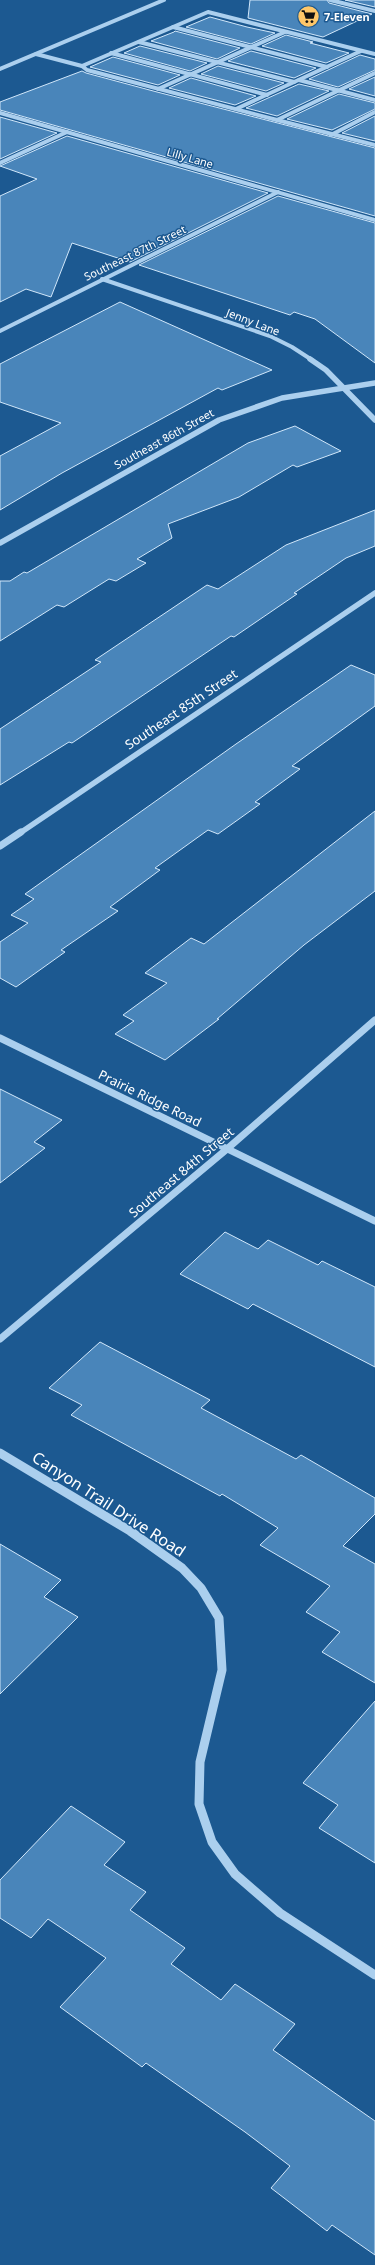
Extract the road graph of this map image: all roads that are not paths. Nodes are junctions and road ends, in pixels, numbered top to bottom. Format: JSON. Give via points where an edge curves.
{"nodes":[{"id":1,"x":164,"y":0,"type":"edge"},
{"id":2,"x":330,"y":0,"type":"edge"},
{"id":3,"x":357,"y":0,"type":"edge"},
{"id":4,"x":348,"y":4,"type":"junction"},
{"id":5,"x":375,"y":6,"type":"edge"},
{"id":6,"x":368,"y":9,"type":"junction"},
{"id":7,"x":375,"y":11,"type":"edge"},
{"id":8,"x":174,"y":27,"type":"junction"},
{"id":9,"x":285,"y":32,"type":"junction"},
{"id":10,"x":139,"y":42,"type":"junction"},
{"id":11,"x":251,"y":47,"type":"junction"},
{"id":12,"x":361,"y":51,"type":"junction"},
{"id":13,"x":111,"y":53,"type":"junction"},
{"id":14,"x":36,"y":54,"type":"junction"},
{"id":15,"x":375,"y":54,"type":"edge"},
{"id":16,"x":218,"y":62,"type":"junction"},
{"id":17,"x":82,"y":66,"type":"junction"},
{"id":18,"x":327,"y":67,"type":"junction"},
{"id":19,"x":0,"y":69,"type":"edge"},
{"id":20,"x":375,"y":73,"type":"edge"},
{"id":21,"x":190,"y":74,"type":"junction"},
{"id":22,"x":299,"y":80,"type":"junction"},
{"id":23,"x":294,"y":82,"type":"junction"},
{"id":24,"x":158,"y":89,"type":"junction"},
{"id":25,"x":339,"y":90,"type":"junction"},
{"id":26,"x":267,"y":95,"type":"junction"},
{"id":27,"x":375,"y":100,"type":"edge"},
{"id":28,"x":236,"y":110,"type":"junction"},
{"id":29,"x":375,"y":112,"type":"edge"},
{"id":30,"x":0,"y":113,"type":"edge"},
{"id":31,"x":277,"y":120,"type":"junction"},
{"id":32,"x":67,"y":132,"type":"junction"},
{"id":33,"x":331,"y":135,"type":"junction"},
{"id":34,"x":375,"y":145,"type":"edge"},
{"id":35,"x":0,"y":163,"type":"edge"},
{"id":36,"x":278,"y":192,"type":"junction"},
{"id":37,"x":375,"y":220,"type":"edge"},
{"id":38,"x":102,"y":279,"type":"junction"},
{"id":39,"x":0,"y":331,"type":"edge"},
{"id":40,"x":375,"y":383,"type":"edge"},
{"id":41,"x":345,"y":389,"type":"junction"},
{"id":42,"x":375,"y":420,"type":"edge"},
{"id":43,"x":0,"y":543,"type":"edge"},
{"id":44,"x":375,"y":593,"type":"edge"},
{"id":45,"x":0,"y":846,"type":"edge"},
{"id":46,"x":375,"y":1020,"type":"edge"},
{"id":47,"x":0,"y":1038,"type":"edge"},
{"id":48,"x":227,"y":1149,"type":"junction"},
{"id":49,"x":375,"y":1221,"type":"edge"},
{"id":50,"x":0,"y":1339,"type":"edge"},
{"id":51,"x":0,"y":1453,"type":"edge"},
{"id":52,"x":375,"y":1975,"type":"edge"}],
"edges":[{"from":1,"to":14,"type":"street"},
{"from":2,"to":4,"type":"street"},
{"from":3,"to":4,"type":"street"},
{"from":4,"to":6,"type":"street"},
{"from":5,"to":6,"type":"street"},
{"from":6,"to":7,"type":"street"},
{"from":8,"to":9,"type":"street","via":[[208,12]]},
{"from":8,"to":10,"type":"street"},
{"from":8,"to":11,"type":"street"},
{"from":9,"to":11,"type":"street"},
{"from":9,"to":12,"type":"street"},
{"from":10,"to":13,"type":"street"},
{"from":10,"to":16,"type":"street"},
{"from":11,"to":16,"type":"street"},
{"from":11,"to":18,"type":"street"},
{"from":12,"to":15,"type":"street"},
{"from":12,"to":18,"type":"street"},
{"from":13,"to":17,"type":"street"},
{"from":13,"to":21,"type":"street"},
{"from":14,"to":17,"type":"street"},
{"from":14,"to":19,"type":"street"},
{"from":16,"to":21,"type":"street"},
{"from":16,"to":23,"type":"street"},
{"from":17,"to":24,"type":"street","via":[[87,70]]},
{"from":18,"to":22,"type":"street"},
{"from":20,"to":25,"type":"street"},
{"from":21,"to":24,"type":"street"},
{"from":21,"to":26,"type":"street"},
{"from":22,"to":23,"type":"street"},
{"from":22,"to":25,"type":"street"},
{"from":23,"to":26,"type":"street"},
{"from":24,"to":28,"type":"street"},
{"from":25,"to":27,"type":"street"},
{"from":25,"to":31,"type":"street"},
{"from":26,"to":28,"type":"street"},
{"from":28,"to":31,"type":"street"},
{"from":29,"to":33,"type":"street"},
{"from":30,"to":32,"type":"street","name":"Lilly Lane"},
{"from":31,"to":33,"type":"street"},
{"from":32,"to":35,"type":"street"},
{"from":32,"to":36,"type":"street","name":"Lilly Lane"},
{"from":33,"to":34,"type":"street"},
{"from":36,"to":37,"type":"street","name":"Lilly Lane"},
{"from":36,"to":38,"type":"street","name":"Southeast 87th Street"},
{"from":38,"to":39,"type":"street","name":"Southeast 87th Street"},
{"from":38,"to":41,"type":"street","name":"Jenny Lane","via":[[270,336],[326,370]]},
{"from":40,"to":41,"type":"street","name":"Southeast 86th Street"},
{"from":41,"to":42,"type":"street","name":"Jenny Lane"},
{"from":41,"to":43,"type":"street","name":"Southeast 86th Street","via":[[282,398],[219,420]]},
{"from":44,"to":45,"type":"street","name":"Southeast 85th Street"},
{"from":46,"to":48,"type":"street","name":"Southeast 84th Street"},
{"from":47,"to":48,"type":"street","name":"Prairie Ridge Road"},
{"from":48,"to":49,"type":"street","name":"Prairie Ridge Road"},
{"from":48,"to":50,"type":"street","name":"Southeast 84th Street"},
{"from":51,"to":52,"type":"street","name":"Canyon Trail Drive Road","via":[[130,1531],[182,1568],[201,1588],[219,1618],[222,1670],[200,1762],[199,1804],[212,1842],[235,1874],[280,1913]]}]}
